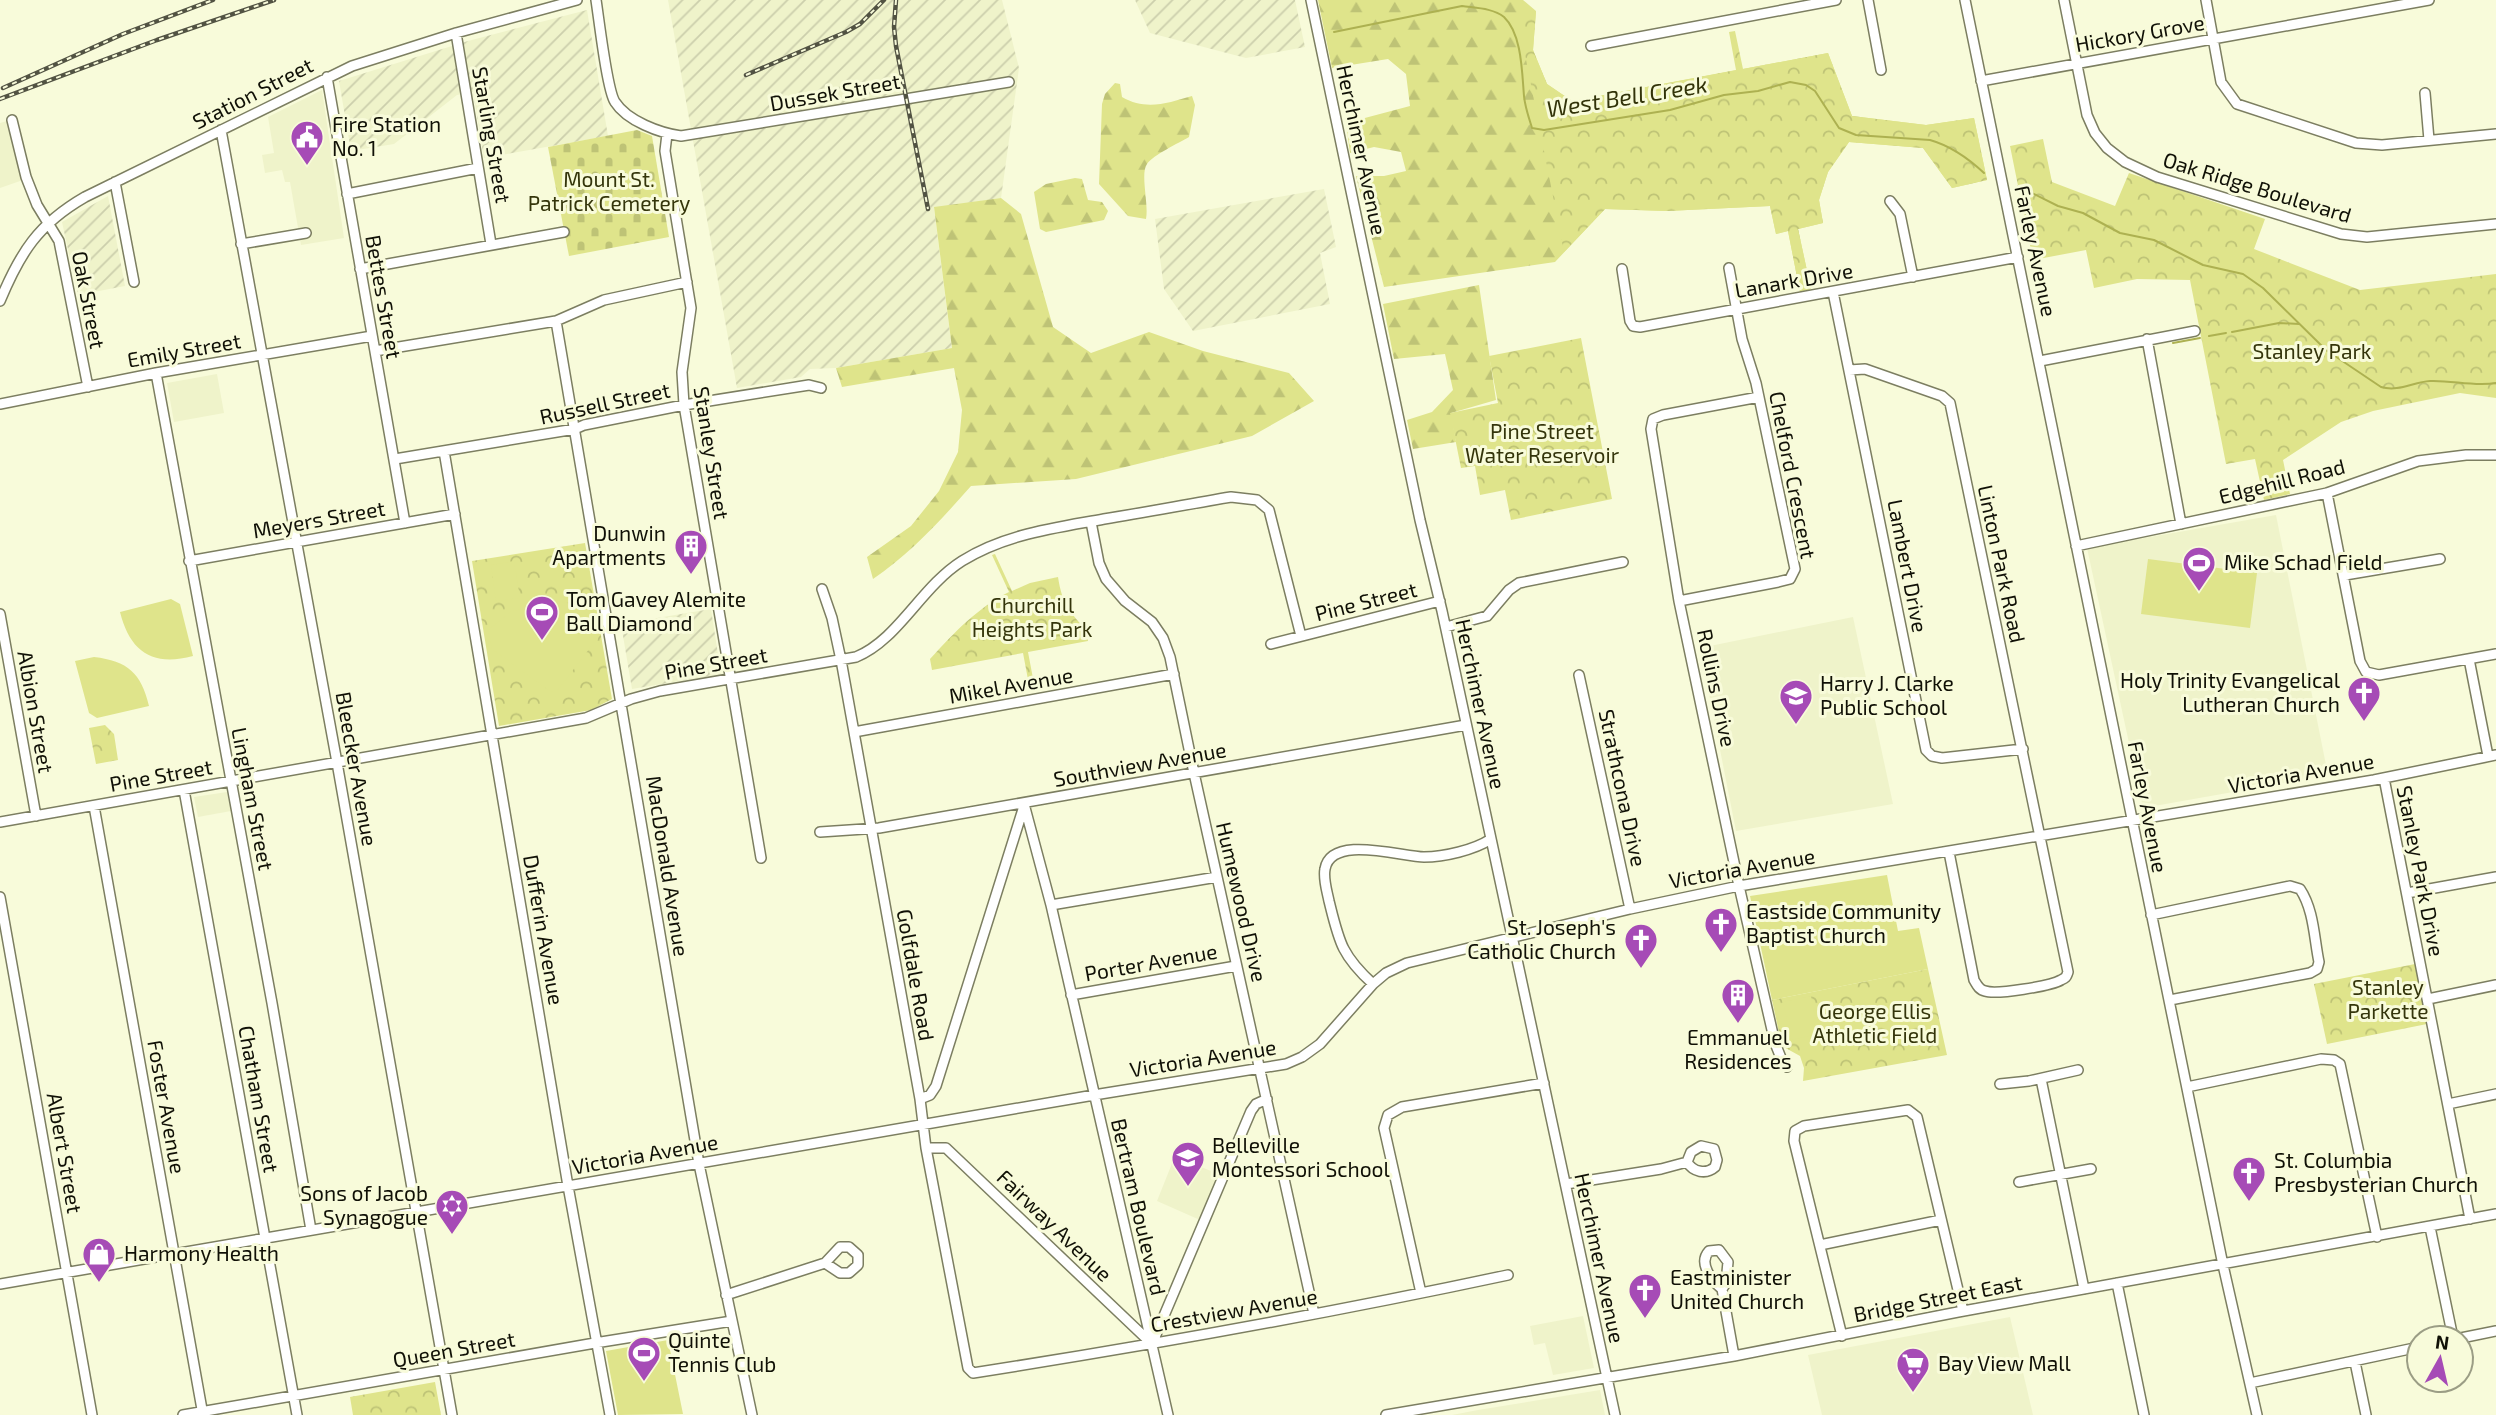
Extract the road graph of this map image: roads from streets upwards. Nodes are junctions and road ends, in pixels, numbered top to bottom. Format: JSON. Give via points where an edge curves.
{"nodes":[{"id":1,"x":577,"y":0,"type":"edge"},
{"id":2,"x":596,"y":0,"type":"edge"},
{"id":3,"x":1311,"y":0,"type":"edge"},
{"id":4,"x":1836,"y":0,"type":"edge"},
{"id":5,"x":1868,"y":0,"type":"edge"},
{"id":6,"x":1965,"y":0,"type":"edge"},
{"id":7,"x":2064,"y":0,"type":"edge"},
{"id":8,"x":2206,"y":0,"type":"edge"},
{"id":9,"x":2429,"y":0,"type":"edge"},
{"id":10,"x":456,"y":33,"type":"junction"},
{"id":11,"x":2213,"y":38,"type":"junction"},
{"id":12,"x":1591,"y":46,"type":"dead end"},
{"id":13,"x":2077,"y":63,"type":"junction"},
{"id":14,"x":1881,"y":70,"type":"dead end"},
{"id":15,"x":327,"y":77,"type":"junction"},
{"id":16,"x":1981,"y":81,"type":"junction"},
{"id":17,"x":1009,"y":82,"type":"dead end"},
{"id":18,"x":2425,"y":93,"type":"dead end"},
{"id":19,"x":12,"y":120,"type":"dead end"},
{"id":20,"x":221,"y":130,"type":"junction"},
{"id":21,"x":667,"y":134,"type":"junction"},
{"id":22,"x":2496,"y":134,"type":"edge"},
{"id":23,"x":2428,"y":141,"type":"junction"},
{"id":24,"x":478,"y":168,"type":"junction"},
{"id":25,"x":115,"y":182,"type":"junction"},
{"id":26,"x":347,"y":194,"type":"junction"},
{"id":27,"x":1890,"y":201,"type":"dead end"},
{"id":28,"x":47,"y":222,"type":"junction"},
{"id":29,"x":2496,"y":224,"type":"edge"},
{"id":30,"x":564,"y":232,"type":"dead end"},
{"id":31,"x":306,"y":233,"type":"dead end"},
{"id":32,"x":241,"y":244,"type":"junction"},
{"id":33,"x":491,"y":244,"type":"junction"},
{"id":34,"x":2018,"y":257,"type":"junction"},
{"id":35,"x":1729,"y":268,"type":"dead end"},
{"id":36,"x":360,"y":269,"type":"junction"},
{"id":37,"x":1622,"y":269,"type":"dead end"},
{"id":38,"x":1913,"y":277,"type":"junction"},
{"id":39,"x":134,"y":282,"type":"dead end"},
{"id":40,"x":687,"y":282,"type":"junction"},
{"id":41,"x":1833,"y":292,"type":"junction"},
{"id":42,"x":0,"y":302,"type":"edge"},
{"id":43,"x":1737,"y":309,"type":"junction"},
{"id":44,"x":556,"y":321,"type":"junction"},
{"id":45,"x":2194,"y":331,"type":"dead end"},
{"id":46,"x":372,"y":336,"type":"junction"},
{"id":47,"x":2147,"y":339,"type":"junction"},
{"id":48,"x":375,"y":351,"type":"junction"},
{"id":49,"x":261,"y":354,"type":"junction"},
{"id":50,"x":2040,"y":361,"type":"junction"},
{"id":51,"x":1849,"y":370,"type":"junction"},
{"id":52,"x":156,"y":373,"type":"junction"},
{"id":53,"x":88,"y":387,"type":"junction"},
{"id":54,"x":821,"y":388,"type":"dead end"},
{"id":55,"x":1759,"y":397,"type":"junction"},
{"id":56,"x":1,"y":402,"type":"edge"},
{"id":57,"x":684,"y":405,"type":"junction"},
{"id":58,"x":575,"y":429,"type":"junction"},
{"id":59,"x":444,"y":451,"type":"junction"},
{"id":60,"x":2496,"y":455,"type":"edge"},
{"id":61,"x":395,"y":460,"type":"junction"},
{"id":62,"x":2327,"y":494,"type":"junction"},
{"id":63,"x":455,"y":514,"type":"junction"},
{"id":64,"x":1091,"y":522,"type":"junction"},
{"id":65,"x":405,"y":523,"type":"junction"},
{"id":66,"x":2181,"y":524,"type":"junction"},
{"id":67,"x":297,"y":542,"type":"junction"},
{"id":68,"x":2076,"y":546,"type":"junction"},
{"id":69,"x":2440,"y":559,"type":"dead end"},
{"id":70,"x":190,"y":561,"type":"junction"},
{"id":71,"x":1623,"y":562,"type":"dead end"},
{"id":72,"x":2345,"y":575,"type":"junction"},
{"id":73,"x":822,"y":589,"type":"dead end"},
{"id":74,"x":1440,"y":601,"type":"junction"},
{"id":75,"x":1679,"y":601,"type":"junction"},
{"id":76,"x":0,"y":614,"type":"edge"},
{"id":77,"x":1446,"y":627,"type":"junction"},
{"id":78,"x":1301,"y":636,"type":"junction"},
{"id":79,"x":1271,"y":644,"type":"dead end"},
{"id":80,"x":2496,"y":654,"type":"edge"},
{"id":81,"x":2469,"y":659,"type":"junction"},
{"id":82,"x":841,"y":660,"type":"junction"},
{"id":83,"x":1174,"y":674,"type":"junction"},
{"id":84,"x":1579,"y":675,"type":"dead end"},
{"id":85,"x":731,"y":679,"type":"junction"},
{"id":86,"x":622,"y":703,"type":"junction"},
{"id":87,"x":1466,"y":725,"type":"junction"},
{"id":88,"x":854,"y":732,"type":"junction"},
{"id":89,"x":492,"y":736,"type":"junction"},
{"id":90,"x":2023,"y":749,"type":"junction"},
{"id":91,"x":2492,"y":755,"type":"edge"},
{"id":92,"x":337,"y":763,"type":"junction"},
{"id":93,"x":1194,"y":773,"type":"junction"},
{"id":94,"x":2384,"y":778,"type":"junction"},
{"id":95,"x":230,"y":782,"type":"junction"},
{"id":96,"x":184,"y":790,"type":"junction"},
{"id":97,"x":1024,"y":804,"type":"junction"},
{"id":98,"x":94,"y":806,"type":"junction"},
{"id":99,"x":36,"y":816,"type":"junction"},
{"id":100,"x":2132,"y":821,"type":"junction"},
{"id":101,"x":0,"y":822,"type":"edge"},
{"id":102,"x":871,"y":830,"type":"junction"},
{"id":103,"x":820,"y":832,"type":"dead end"},
{"id":104,"x":2040,"y":837,"type":"junction"},
{"id":105,"x":1491,"y":839,"type":"junction"},
{"id":106,"x":1949,"y":852,"type":"junction"},
{"id":107,"x":761,"y":858,"type":"dead end"},
{"id":108,"x":1217,"y":877,"type":"junction"},
{"id":109,"x":2496,"y":877,"type":"edge"},
{"id":110,"x":1739,"y":886,"type":"junction"},
{"id":111,"x":2407,"y":893,"type":"junction"},
{"id":112,"x":0,"y":897,"type":"edge"},
{"id":113,"x":1051,"y":905,"type":"junction"},
{"id":114,"x":1630,"y":909,"type":"junction"},
{"id":115,"x":2151,"y":915,"type":"junction"},
{"id":116,"x":1512,"y":936,"type":"junction"},
{"id":117,"x":1236,"y":966,"type":"junction"},
{"id":118,"x":1373,"y":984,"type":"junction"},
{"id":119,"x":2496,"y":985,"type":"edge"},
{"id":120,"x":1071,"y":995,"type":"junction"},
{"id":121,"x":2428,"y":999,"type":"junction"},
{"id":122,"x":2169,"y":1000,"type":"junction"},
{"id":123,"x":1787,"y":1067,"type":"dead end"},
{"id":124,"x":1260,"y":1069,"type":"junction"},
{"id":125,"x":2078,"y":1070,"type":"dead end"},
{"id":126,"x":2041,"y":1079,"type":"junction"},
{"id":127,"x":1544,"y":1083,"type":"junction"},
{"id":128,"x":2000,"y":1083,"type":"dead end"},
{"id":129,"x":2187,"y":1087,"type":"junction"},
{"id":130,"x":2496,"y":1094,"type":"edge"},
{"id":131,"x":1094,"y":1095,"type":"junction"},
{"id":132,"x":920,"y":1099,"type":"junction"},
{"id":133,"x":1267,"y":1100,"type":"junction"},
{"id":134,"x":2448,"y":1104,"type":"junction"},
{"id":135,"x":923,"y":1125,"type":"junction"},
{"id":136,"x":926,"y":1148,"type":"junction"},
{"id":137,"x":1687,"y":1162,"type":"dead end"},
{"id":138,"x":699,"y":1164,"type":"junction"},
{"id":139,"x":2091,"y":1168,"type":"dead end"},
{"id":140,"x":2059,"y":1173,"type":"junction"},
{"id":141,"x":2019,"y":1182,"type":"dead end"},
{"id":142,"x":1566,"y":1184,"type":"junction"},
{"id":143,"x":568,"y":1186,"type":"junction"},
{"id":144,"x":416,"y":1212,"type":"junction"},
{"id":145,"x":2496,"y":1214,"type":"edge"},
{"id":146,"x":2470,"y":1219,"type":"junction"},
{"id":147,"x":1941,"y":1220,"type":"junction"},
{"id":148,"x":2430,"y":1227,"type":"junction"},
{"id":149,"x":311,"y":1230,"type":"junction"},
{"id":150,"x":2377,"y":1237,"type":"junction"},
{"id":151,"x":265,"y":1238,"type":"junction"},
{"id":152,"x":1820,"y":1245,"type":"junction"},
{"id":153,"x":174,"y":1254,"type":"junction"},
{"id":154,"x":825,"y":1263,"type":"dead end"},
{"id":155,"x":2223,"y":1265,"type":"junction"},
{"id":156,"x":68,"y":1272,"type":"junction"},
{"id":157,"x":1507,"y":1275,"type":"dead end"},
{"id":158,"x":2117,"y":1283,"type":"junction"},
{"id":159,"x":0,"y":1284,"type":"edge"},
{"id":160,"x":1722,"y":1289,"type":"dead end"},
{"id":161,"x":2084,"y":1289,"type":"junction"},
{"id":162,"x":1421,"y":1293,"type":"junction"},
{"id":163,"x":726,"y":1295,"type":"junction"},
{"id":164,"x":1962,"y":1311,"type":"junction"},
{"id":165,"x":1314,"y":1314,"type":"junction"},
{"id":166,"x":732,"y":1321,"type":"junction"},
{"id":167,"x":2450,"y":1324,"type":"edge"},
{"id":168,"x":2496,"y":1331,"type":"edge"},
{"id":169,"x":2475,"y":1335,"type":"edge"},
{"id":170,"x":1842,"y":1336,"type":"junction"},
{"id":171,"x":595,"y":1343,"type":"junction"},
{"id":172,"x":1152,"y":1344,"type":"junction"},
{"id":173,"x":2405,"y":1351,"type":"edge"},
{"id":174,"x":1734,"y":1356,"type":"junction"},
{"id":175,"x":2355,"y":1362,"type":"junction"},
{"id":176,"x":968,"y":1368,"type":"joint"},
{"id":177,"x":444,"y":1370,"type":"junction"},
{"id":178,"x":1607,"y":1376,"type":"junction"},
{"id":179,"x":2250,"y":1383,"type":"junction"},
{"id":180,"x":294,"y":1396,"type":"junction"},
{"id":181,"x":203,"y":1413,"type":"edge"},
{"id":182,"x":92,"y":1415,"type":"edge"},
{"id":183,"x":183,"y":1415,"type":"edge"},
{"id":184,"x":297,"y":1415,"type":"edge"},
{"id":185,"x":452,"y":1415,"type":"edge"},
{"id":186,"x":610,"y":1415,"type":"edge"},
{"id":187,"x":752,"y":1415,"type":"edge"},
{"id":188,"x":1168,"y":1415,"type":"edge"},
{"id":189,"x":1385,"y":1415,"type":"edge"},
{"id":190,"x":1615,"y":1415,"type":"edge"},
{"id":191,"x":2144,"y":1415,"type":"edge"},
{"id":192,"x":2257,"y":1415,"type":"edge"},
{"id":193,"x":2366,"y":1415,"type":"edge"}],
"edges":[{"from":1,"to":10,"type":"street","name":"Station Street"},
{"from":2,"to":21,"type":"street","via":[[613,99],[624,113]]},
{"from":3,"to":74,"type":"street","name":"Herchimer Avenue"},
{"from":4,"to":12,"type":"street"},
{"from":5,"to":14,"type":"street"},
{"from":6,"to":16,"type":"street","name":"Farley Avenue"},
{"from":7,"to":13,"type":"street","name":"Oak Ridge Boulevard"},
{"from":8,"to":11,"type":"street"},
{"from":9,"to":11,"type":"street","name":"Hickory Grove"},
{"from":10,"to":15,"type":"street","name":"Station Street","via":[[380,55]]},
{"from":10,"to":24,"type":"street","name":"Starling Street"},
{"from":11,"to":13,"type":"street","name":"Hickory Grove"},
{"from":11,"to":23,"type":"street","via":[[2221,82],[2237,104],[2356,143]]},
{"from":13,"to":16,"type":"street","name":"Hickory Grove"},
{"from":13,"to":29,"type":"street","name":"Oak Ridge Boulevard","via":[[2081,93],[2095,133],[2126,162],[2157,177],[2341,234],[2367,237]]},
{"from":15,"to":20,"type":"street","name":"Station Street"},
{"from":15,"to":26,"type":"street","name":"Bettes Street"},
{"from":16,"to":34,"type":"street","name":"Farley Avenue"},
{"from":17,"to":21,"type":"street","name":"Dussek Street","via":[[681,136]]},
{"from":18,"to":23,"type":"street"},
{"from":19,"to":28,"type":"street","name":"Oak Street","via":[[26,177]]},
{"from":20,"to":25,"type":"street","name":"Station Street"},
{"from":20,"to":32,"type":"street","name":"Bleecker Avenue"},
{"from":21,"to":40,"type":"street","name":"Stanley Street","via":[[665,150]]},
{"from":22,"to":23,"type":"street"},
{"from":24,"to":26,"type":"street"},
{"from":24,"to":33,"type":"street","name":"Starling Street"},
{"from":25,"to":28,"type":"street","name":"Station Street"},
{"from":25,"to":39,"type":"street"},
{"from":26,"to":36,"type":"street","name":"Bettes Street"},
{"from":27,"to":38,"type":"street","via":[[1900,214]]},
{"from":28,"to":42,"type":"street","name":"Station Street","via":[[22,254]]},
{"from":28,"to":53,"type":"street","name":"Oak Street","via":[[59,241]]},
{"from":30,"to":33,"type":"street"},
{"from":31,"to":32,"type":"street"},
{"from":32,"to":49,"type":"street","name":"Bleecker Avenue"},
{"from":33,"to":36,"type":"street"},
{"from":34,"to":38,"type":"street","name":"Lanark Drive"},
{"from":34,"to":50,"type":"street","name":"Farley Avenue"},
{"from":35,"to":43,"type":"street","name":"Chelford Crescent"},
{"from":36,"to":46,"type":"street","name":"Bettes Street"},
{"from":37,"to":43,"type":"street","name":"Lanark Drive","via":[[1633,326]]},
{"from":38,"to":41,"type":"street","name":"Lanark Drive"},
{"from":40,"to":44,"type":"street","via":[[604,300]]},
{"from":40,"to":57,"type":"street","name":"Stanley Street","via":[[691,308],[682,372]]},
{"from":41,"to":43,"type":"street","name":"Lanark Drive"},
{"from":41,"to":51,"type":"street","name":"Lambert Drive"},
{"from":43,"to":55,"type":"street","name":"Chelford Crescent"},
{"from":44,"to":48,"type":"street"},
{"from":44,"to":58,"type":"street","name":"MacDonald Avenue"},
{"from":45,"to":47,"type":"street"},
{"from":46,"to":48,"type":"street","name":"Bettes Street"},
{"from":46,"to":49,"type":"street","name":"Emily Street"},
{"from":47,"to":50,"type":"street"},
{"from":47,"to":66,"type":"street"},
{"from":48,"to":61,"type":"street","name":"Bettes Street"},
{"from":49,"to":52,"type":"street","name":"Emily Street"},
{"from":49,"to":67,"type":"street","name":"Bleecker Avenue"},
{"from":50,"to":68,"type":"street","name":"Farley Avenue"},
{"from":51,"to":90,"type":"street","name":"Linton Park Road","via":[[1866,369],[1950,403]]},
{"from":51,"to":90,"type":"street","name":"Lambert Drive","via":[[1926,750],[1942,758]]},
{"from":52,"to":53,"type":"street","name":"Emily Street"},
{"from":52,"to":70,"type":"street","name":"Lingham Street"},
{"from":53,"to":56,"type":"street","name":"Emily Street"},
{"from":54,"to":57,"type":"street","name":"Russell Street","via":[[808,385]]},
{"from":55,"to":75,"type":"street","name":"Rollins Drive","via":[[1653,419],[1655,464]]},
{"from":55,"to":75,"type":"street","name":"Chelford Crescent","via":[[1795,569],[1790,579]]},
{"from":57,"to":58,"type":"street","name":"Russell Street"},
{"from":57,"to":85,"type":"street","name":"Stanley Street"},
{"from":58,"to":59,"type":"street","name":"Russell Street"},
{"from":58,"to":86,"type":"street","name":"MacDonald Avenue"},
{"from":59,"to":61,"type":"street","name":"Russell Street"},
{"from":59,"to":63,"type":"street","name":"Dufferin Avenue"},
{"from":60,"to":62,"type":"street","name":"Edgehill Road","via":[[2418,461]]},
{"from":61,"to":65,"type":"street","name":"Bettes Street"},
{"from":62,"to":66,"type":"street","name":"Edgehill Road"},
{"from":62,"to":72,"type":"street"},
{"from":63,"to":65,"type":"street","name":"Meyers Street"},
{"from":63,"to":89,"type":"street","name":"Dufferin Avenue"},
{"from":64,"to":78,"type":"street","name":"Pine Street","via":[[1231,496],[1257,500],[1272,517]]},
{"from":64,"to":82,"type":"street","name":"Pine Street","via":[[1015,537],[978,552],[935,582],[878,645]]},
{"from":64,"to":83,"type":"street","name":"Humewood Drive","via":[[1106,579],[1157,628]]},
{"from":65,"to":67,"type":"street","name":"Meyers Street"},
{"from":66,"to":68,"type":"street","name":"Edgehill Road"},
{"from":67,"to":70,"type":"street","name":"Meyers Street"},
{"from":67,"to":92,"type":"street","name":"Bleecker Avenue"},
{"from":68,"to":100,"type":"street","name":"Farley Avenue"},
{"from":69,"to":72,"type":"street"},
{"from":70,"to":95,"type":"street","name":"Lingham Street"},
{"from":71,"to":77,"type":"street","via":[[1519,583],[1486,616]]},
{"from":72,"to":81,"type":"street","via":[[2360,661],[2366,672],[2379,675]]},
{"from":73,"to":82,"type":"street","name":"Golfdale Road"},
{"from":74,"to":77,"type":"street","name":"Herchimer Avenue"},
{"from":74,"to":78,"type":"street","name":"Pine Street"},
{"from":75,"to":110,"type":"street","name":"Rollins Drive"},
{"from":76,"to":99,"type":"street","name":"Albion Street"},
{"from":77,"to":87,"type":"street","name":"Herchimer Avenue"},
{"from":78,"to":79,"type":"street","name":"Pine Street"},
{"from":80,"to":81,"type":"street"},
{"from":81,"to":91,"type":"street"},
{"from":82,"to":85,"type":"street","name":"Pine Street"},
{"from":82,"to":88,"type":"street","name":"Golfdale Road"},
{"from":83,"to":88,"type":"street","name":"Mikel Avenue"},
{"from":83,"to":93,"type":"street","name":"Humewood Drive"},
{"from":84,"to":114,"type":"street","name":"Strathcona Drive"},
{"from":85,"to":86,"type":"street","name":"Pine Street","via":[[660,691]]},
{"from":85,"to":107,"type":"street","name":"Stanley Street"},
{"from":86,"to":89,"type":"street","name":"Pine Street","via":[[586,718]]},
{"from":86,"to":138,"type":"street","name":"MacDonald Avenue"},
{"from":87,"to":93,"type":"street","name":"Southview Avenue"},
{"from":87,"to":105,"type":"street","name":"Herchimer Avenue"},
{"from":88,"to":102,"type":"street","name":"Golfdale Road"},
{"from":89,"to":92,"type":"street","name":"Pine Street"},
{"from":89,"to":143,"type":"street","name":"Dufferin Avenue"},
{"from":90,"to":104,"type":"street","name":"Linton Park Road"},
{"from":91,"to":94,"type":"street","name":"Victoria Avenue"},
{"from":92,"to":95,"type":"street","name":"Pine Street"},
{"from":92,"to":144,"type":"street","name":"Bleecker Avenue"},
{"from":93,"to":97,"type":"street","name":"Southview Avenue"},
{"from":93,"to":108,"type":"street","name":"Humewood Drive"},
{"from":94,"to":100,"type":"street","name":"Victoria Avenue"},
{"from":94,"to":111,"type":"street","name":"Stanley Park Drive"},
{"from":95,"to":96,"type":"street","name":"Pine Street"},
{"from":95,"to":149,"type":"street","name":"Lingham Street"},
{"from":96,"to":98,"type":"street","name":"Pine Street"},
{"from":96,"to":151,"type":"street","name":"Chatham Street"},
{"from":97,"to":102,"type":"street","name":"Southview Avenue"},
{"from":97,"to":113,"type":"street","name":"Bertram Boulevard"},
{"from":97,"to":132,"type":"street","via":[[936,1086]]},
{"from":98,"to":99,"type":"street","name":"Pine Street"},
{"from":98,"to":153,"type":"street","name":"Foster Avenue"},
{"from":99,"to":101,"type":"street","name":"Pine Street"},
{"from":100,"to":104,"type":"street","name":"Victoria Avenue"},
{"from":100,"to":115,"type":"street","name":"Farley Avenue"},
{"from":102,"to":103,"type":"street","name":"Southview Avenue"},
{"from":102,"to":132,"type":"street","name":"Golfdale Road"},
{"from":104,"to":106,"type":"street","name":"Victoria Avenue"},
{"from":104,"to":106,"type":"street","name":"Linton Park Road","via":[[2068,972],[2058,982],[2020,990],[1986,992],[1978,988]]},
{"from":105,"to":116,"type":"street","name":"Herchimer Avenue"},
{"from":105,"to":118,"type":"street","via":[[1441,856],[1366,849],[1332,857],[1325,867],[1325,883],[1338,937],[1354,967]]},
{"from":106,"to":110,"type":"street","name":"Victoria Avenue"},
{"from":108,"to":113,"type":"street"},
{"from":108,"to":117,"type":"street","name":"Humewood Drive"},
{"from":109,"to":111,"type":"street"},
{"from":110,"to":114,"type":"street","name":"Victoria Avenue"},
{"from":110,"to":123,"type":"street","name":"Rollins Drive","via":[[1775,1043]]},
{"from":111,"to":121,"type":"street","name":"Stanley Park Drive"},
{"from":112,"to":156,"type":"street","name":"Albert Street"},
{"from":113,"to":120,"type":"street","name":"Bertram Boulevard"},
{"from":114,"to":116,"type":"street","name":"Victoria Avenue"},
{"from":115,"to":122,"type":"street","name":"Farley Avenue"},
{"from":115,"to":122,"type":"street","via":[[2290,886],[2300,889],[2311,915],[2318,969]]},
{"from":116,"to":118,"type":"street","name":"Victoria Avenue","via":[[1407,963]]},
{"from":116,"to":127,"type":"street","name":"Herchimer Avenue"},
{"from":117,"to":120,"type":"street","name":"Porter Avenue"},
{"from":117,"to":124,"type":"street","name":"Humewood Drive"},
{"from":118,"to":124,"type":"street","name":"Victoria Avenue","via":[[1320,1044],[1296,1060]]},
{"from":119,"to":121,"type":"street"},
{"from":120,"to":131,"type":"street","name":"Bertram Boulevard"},
{"from":121,"to":134,"type":"street","name":"Stanley Park Drive"},
{"from":122,"to":129,"type":"street","name":"Farley Avenue"},
{"from":124,"to":131,"type":"street","name":"Victoria Avenue"},
{"from":124,"to":133,"type":"street","name":"Humewood Drive"},
{"from":125,"to":126,"type":"street"},
{"from":126,"to":128,"type":"street"},
{"from":126,"to":140,"type":"street"},
{"from":127,"to":142,"type":"street","name":"Herchimer Avenue"},
{"from":127,"to":162,"type":"street","via":[[1402,1107],[1388,1115],[1384,1128]]},
{"from":129,"to":150,"type":"street","via":[[2321,1059],[2340,1064]]},
{"from":129,"to":155,"type":"street","name":"Farley Avenue"},
{"from":130,"to":134,"type":"street"},
{"from":131,"to":135,"type":"street","name":"Victoria Avenue"},
{"from":131,"to":172,"type":"street","name":"Bertram Boulevard"},
{"from":132,"to":135,"type":"street","name":"Golfdale Road"},
{"from":133,"to":165,"type":"street","name":"Humewood Drive"},
{"from":133,"to":172,"type":"street","via":[[1251,1111]]},
{"from":134,"to":146,"type":"street","name":"Stanley Park Drive"},
{"from":135,"to":136,"type":"street","name":"Golfdale Road"},
{"from":135,"to":138,"type":"street","name":"Victoria Avenue"},
{"from":136,"to":172,"type":"street","name":"Fairway Avenue","via":[[946,1148]]},
{"from":136,"to":176,"type":"street","name":"Golfdale Road"},
{"from":137,"to":142,"type":"street"},
{"from":138,"to":143,"type":"street","name":"Victoria Avenue"},
{"from":138,"to":163,"type":"street","name":"MacDonald Avenue"},
{"from":139,"to":140,"type":"street"},
{"from":140,"to":141,"type":"street"},
{"from":140,"to":161,"type":"street"},
{"from":142,"to":178,"type":"street","name":"Herchimer Avenue"},
{"from":143,"to":144,"type":"street","name":"Victoria Avenue"},
{"from":143,"to":171,"type":"street","name":"Dufferin Avenue"},
{"from":144,"to":149,"type":"street","name":"Victoria Avenue"},
{"from":144,"to":177,"type":"street","name":"Bleecker Avenue"},
{"from":145,"to":146,"type":"street","name":"Bridge Street East"},
{"from":146,"to":148,"type":"street","name":"Bridge Street East"},
{"from":147,"to":152,"type":"street"},
{"from":147,"to":152,"type":"street","via":[[1913,1112],[1804,1126],[1795,1131],[1794,1141]]},
{"from":147,"to":164,"type":"street"},
{"from":148,"to":150,"type":"street","name":"Bridge Street East"},
{"from":148,"to":167,"type":"street"},
{"from":149,"to":151,"type":"street","name":"Victoria Avenue"},
{"from":150,"to":155,"type":"street","name":"Bridge Street East"},
{"from":151,"to":153,"type":"street","name":"Victoria Avenue"},
{"from":151,"to":180,"type":"street","name":"Chatham Street"},
{"from":152,"to":170,"type":"street"},
{"from":153,"to":156,"type":"street","name":"Victoria Avenue"},
{"from":153,"to":181,"type":"street","name":"Foster Avenue"},
{"from":154,"to":163,"type":"street"},
{"from":155,"to":158,"type":"street","name":"Bridge Street East"},
{"from":155,"to":179,"type":"street","name":"Farley Avenue"},
{"from":156,"to":159,"type":"street","name":"Victoria Avenue"},
{"from":156,"to":182,"type":"street","name":"Albert Street"},
{"from":157,"to":162,"type":"street","name":"Crestview Avenue"},
{"from":158,"to":161,"type":"street","name":"Bridge Street East"},
{"from":158,"to":191,"type":"street"},
{"from":160,"to":174,"type":"street"},
{"from":161,"to":164,"type":"street","name":"Bridge Street East"},
{"from":162,"to":165,"type":"street","name":"Crestview Avenue"},
{"from":163,"to":166,"type":"street","name":"MacDonald Avenue"},
{"from":164,"to":170,"type":"street","name":"Bridge Street East"},
{"from":165,"to":172,"type":"street","name":"Crestview Avenue"},
{"from":166,"to":171,"type":"street","name":"Queen Street"},
{"from":166,"to":187,"type":"street","name":"MacDonald Avenue"},
{"from":168,"to":169,"type":"street"},
{"from":170,"to":174,"type":"street","name":"Bridge Street East"},
{"from":171,"to":177,"type":"street","name":"Queen Street"},
{"from":171,"to":186,"type":"street","name":"Dufferin Avenue"},
{"from":172,"to":176,"type":"street","name":"Crestview Avenue","via":[[973,1373]]},
{"from":172,"to":188,"type":"street","name":"Bertram Boulevard"},
{"from":173,"to":175,"type":"street"},
{"from":174,"to":178,"type":"street","name":"Bridge Street East"},
{"from":175,"to":179,"type":"street"},
{"from":175,"to":193,"type":"street"},
{"from":177,"to":180,"type":"street","name":"Queen Street"},
{"from":177,"to":185,"type":"street","name":"Bleecker Avenue"},
{"from":178,"to":189,"type":"street","name":"Bridge Street East"},
{"from":178,"to":190,"type":"street","name":"Herchimer Avenue"},
{"from":179,"to":192,"type":"street","name":"Farley Avenue"},
{"from":180,"to":181,"type":"street","name":"Queen Street"},
{"from":180,"to":184,"type":"street","name":"Chatham Street"},
{"from":181,"to":183,"type":"street","name":"Queen Street"}]}
